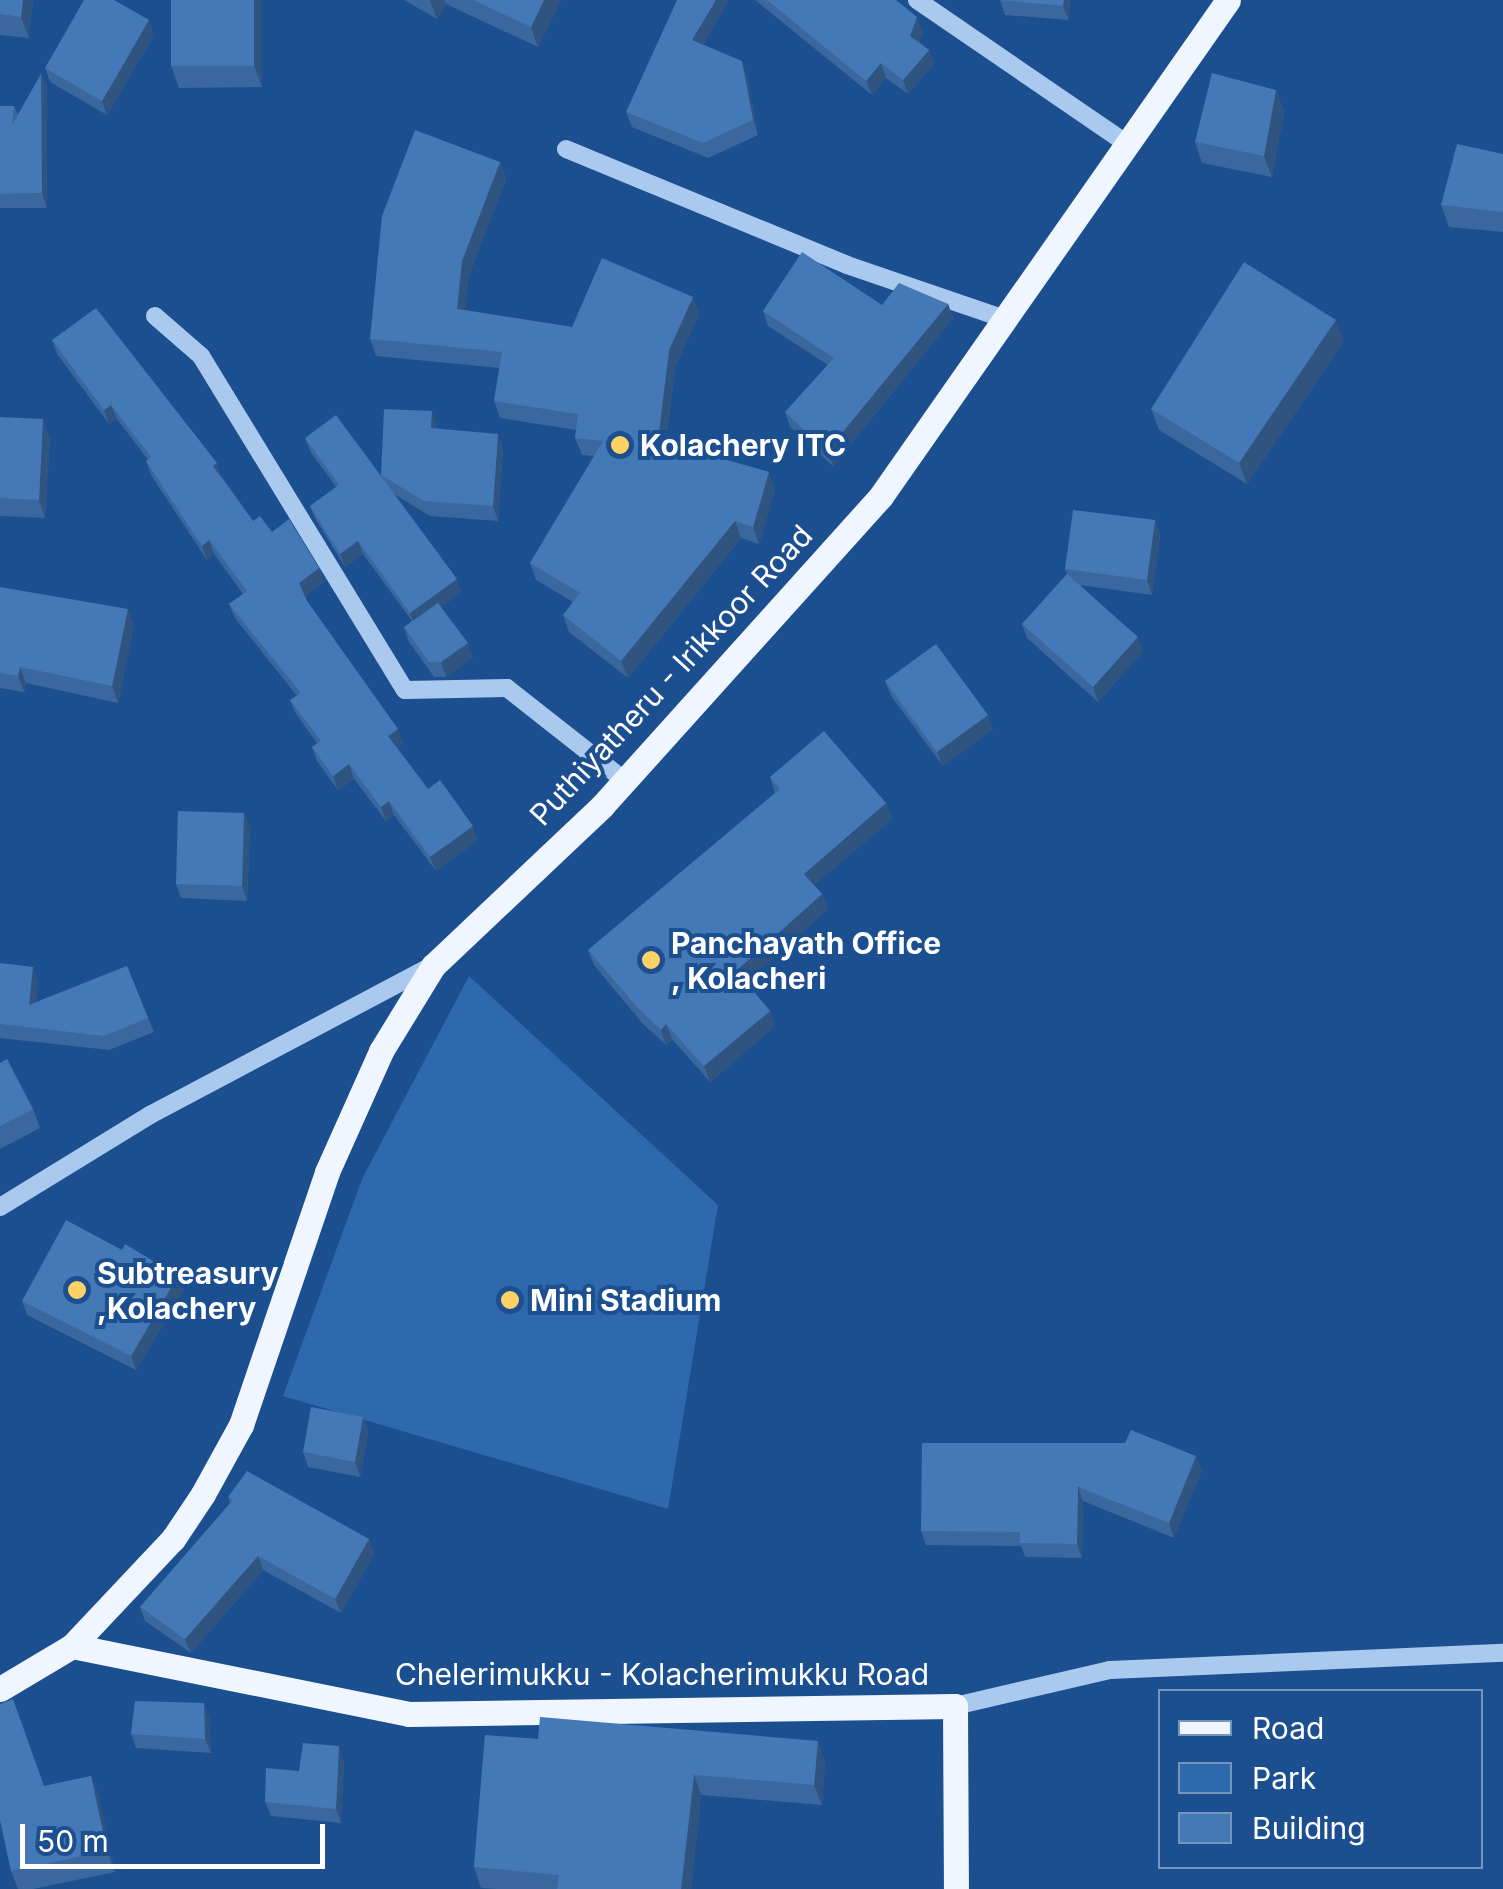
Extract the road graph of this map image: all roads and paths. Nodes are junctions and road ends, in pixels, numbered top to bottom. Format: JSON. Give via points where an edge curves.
{"nodes":[{"id":1,"x":917,"y":0,"type":"edge"},
{"id":2,"x":1228,"y":0,"type":"edge"},
{"id":3,"x":1130,"y":146,"type":"junction"},
{"id":4,"x":566,"y":149,"type":"dead end"},
{"id":5,"x":155,"y":316,"type":"dead end"},
{"id":6,"x":1008,"y":320,"type":"junction"},
{"id":7,"x":624,"y":781,"type":"junction"},
{"id":8,"x":432,"y":966,"type":"junction"},
{"id":9,"x":0,"y":1207,"type":"edge"},
{"id":10,"x":72,"y":1646,"type":"junction"},
{"id":11,"x":1503,"y":1653,"type":"edge"},
{"id":12,"x":0,"y":1688,"type":"edge"},
{"id":13,"x":954,"y":1706,"type":"junction"},
{"id":14,"x":956,"y":1889,"type":"edge"}],
"edges":[{"from":1,"to":3,"type":"street"},
{"from":2,"to":3,"type":"main road","name":"Puthiyatheru - Irikkoor Road"},
{"from":3,"to":6,"type":"main road","name":"Puthiyatheru - Irikkoor Road"},
{"from":4,"to":6,"type":"street","via":[[847,265]]},
{"from":5,"to":7,"type":"street","via":[[201,356],[405,690],[507,688]]},
{"from":6,"to":7,"type":"main road","name":"Puthiyatheru - Irikkoor Road","via":[[881,496]]},
{"from":7,"to":8,"type":"main road","name":"Puthiyatheru - Irikkoor Road"},
{"from":8,"to":9,"type":"street","via":[[150,1115]]},
{"from":8,"to":10,"type":"main road","name":"Puthiyatheru - Irikkoor Road","via":[[381,1051],[327,1172],[241,1425],[173,1539]]},
{"from":10,"to":12,"type":"main road","name":"Puthiyatheru - Irikkoor Road"},
{"from":10,"to":13,"type":"main road","name":"Chelerimukku - Kolacherimukku Road","via":[[409,1714]]},
{"from":11,"to":13,"type":"street","via":[[1110,1670]]},
{"from":13,"to":14,"type":"main road","name":"Chelerimukku - Kolacherimukku Road"}]}
